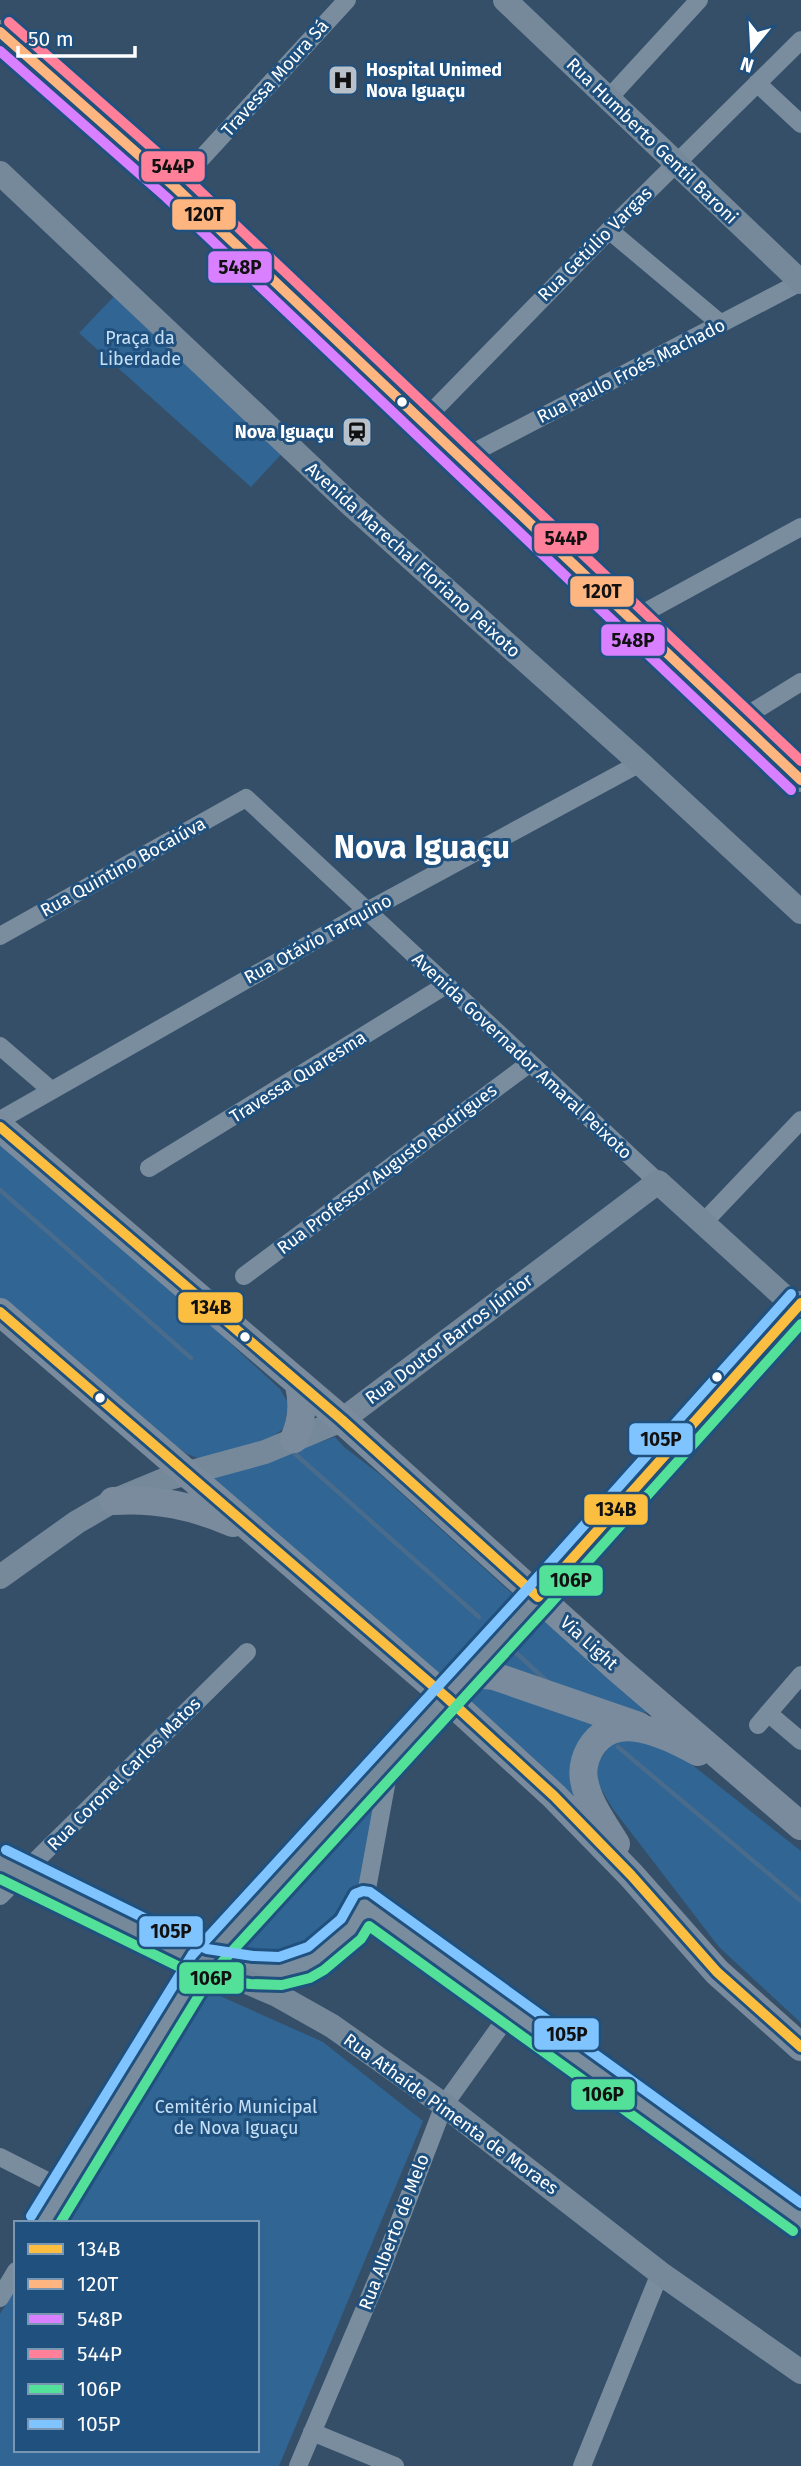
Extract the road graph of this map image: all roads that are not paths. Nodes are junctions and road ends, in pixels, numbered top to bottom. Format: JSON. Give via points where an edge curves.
{"nodes":[{"id":1,"x":347,"y":0,"type":"edge"},
{"id":2,"x":505,"y":0,"type":"edge"},
{"id":3,"x":699,"y":0,"type":"edge"},
{"id":4,"x":0,"y":32,"type":"edge"},
{"id":5,"x":801,"y":40,"type":"edge"},
{"id":6,"x":757,"y":83,"type":"junction"},
{"id":7,"x":608,"y":99,"type":"junction"},
{"id":8,"x":801,"y":124,"type":"edge"},
{"id":9,"x":675,"y":164,"type":"junction"},
{"id":10,"x":0,"y":173,"type":"edge"},
{"id":11,"x":175,"y":187,"type":"junction"},
{"id":12,"x":610,"y":230,"type":"junction"},
{"id":13,"x":800,"y":282,"type":"edge"},
{"id":14,"x":721,"y":324,"type":"junction"},
{"id":15,"x":422,"y":422,"type":"junction"},
{"id":16,"x":461,"y":459,"type":"junction"},
{"id":17,"x":801,"y":527,"type":"edge"},
{"id":18,"x":631,"y":620,"type":"junction"},
{"id":19,"x":801,"y":682,"type":"edge"},
{"id":20,"x":738,"y":721,"type":"junction"},
{"id":21,"x":640,"y":764,"type":"junction"},
{"id":22,"x":801,"y":780,"type":"edge"},
{"id":23,"x":246,"y":798,"type":"joint"},
{"id":24,"x":367,"y":911,"type":"junction"},
{"id":25,"x":801,"y":912,"type":"edge"},
{"id":26,"x":0,"y":936,"type":"edge"},
{"id":27,"x":446,"y":985,"type":"junction"},
{"id":28,"x":0,"y":1046,"type":"edge"},
{"id":29,"x":530,"y":1063,"type":"junction"},
{"id":30,"x":51,"y":1090,"type":"junction"},
{"id":31,"x":0,"y":1120,"type":"edge"},
{"id":32,"x":801,"y":1120,"type":"edge"},
{"id":33,"x":0,"y":1127,"type":"edge"},
{"id":34,"x":149,"y":1168,"type":"dead end"},
{"id":35,"x":657,"y":1182,"type":"junction"},
{"id":36,"x":703,"y":1223,"type":"junction"},
{"id":37,"x":244,"y":1276,"type":"dead end"},
{"id":38,"x":800,"y":1307,"type":"edge"},
{"id":39,"x":0,"y":1312,"type":"edge"},
{"id":40,"x":299,"y":1385,"type":"junction"},
{"id":41,"x":342,"y":1420,"type":"junction"},
{"id":42,"x":294,"y":1439,"type":"junction"},
{"id":43,"x":187,"y":1467,"type":"junction"},
{"id":44,"x":113,"y":1501,"type":"junction"},
{"id":45,"x":254,"y":1533,"type":"junction"},
{"id":46,"x":0,"y":1577,"type":"edge"},
{"id":47,"x":538,"y":1597,"type":"junction"},
{"id":48,"x":247,"y":1652,"type":"dead end"},
{"id":49,"x":801,"y":1675,"type":"edge"},
{"id":50,"x":455,"y":1688,"type":"junction"},
{"id":51,"x":651,"y":1730,"type":"junction"},
{"id":52,"x":801,"y":1741,"type":"edge"},
{"id":53,"x":392,"y":1757,"type":"junction"},
{"id":54,"x":776,"y":1804,"type":"junction"},
{"id":55,"x":801,"y":1826,"type":"edge"},
{"id":56,"x":0,"y":1863,"type":"edge"},
{"id":57,"x":23,"y":1875,"type":"junction"},
{"id":58,"x":645,"y":1891,"type":"junction"},
{"id":59,"x":0,"y":1896,"type":"edge"},
{"id":60,"x":365,"y":1905,"type":"junction"},
{"id":61,"x":203,"y":1963,"type":"junction"},
{"id":62,"x":512,"y":2011,"type":"junction"},
{"id":63,"x":801,"y":2047,"type":"edge"},
{"id":64,"x":444,"y":2105,"type":"junction"},
{"id":65,"x":0,"y":2157,"type":"edge"},
{"id":66,"x":63,"y":2189,"type":"junction"},
{"id":67,"x":801,"y":2220,"type":"edge"},
{"id":68,"x":44,"y":2221,"type":"edge"},
{"id":69,"x":660,"y":2273,"type":"junction"},
{"id":70,"x":14,"y":2274,"type":"edge"},
{"id":71,"x":0,"y":2298,"type":"edge"},
{"id":72,"x":801,"y":2372,"type":"edge"},
{"id":73,"x":312,"y":2432,"type":"junction"},
{"id":74,"x":298,"y":2466,"type":"edge"},
{"id":75,"x":395,"y":2466,"type":"edge"},
{"id":76,"x":582,"y":2466,"type":"edge"}],
"edges":[{"from":1,"to":11,"type":"street","name":"Travessa Moura Sá"},
{"from":2,"to":7,"type":"main road","name":"Rua Humberto Gentil Baroni"},
{"from":3,"to":7,"type":"street"},
{"from":4,"to":11,"type":"main road"},
{"from":5,"to":6,"type":"street","name":"Rua Getúlio Vargas"},
{"from":6,"to":8,"type":"street"},
{"from":6,"to":9,"type":"street","name":"Rua Getúlio Vargas"},
{"from":7,"to":9,"type":"main road","name":"Rua Humberto Gentil Baroni"},
{"from":9,"to":12,"type":"street","name":"Rua Getúlio Vargas"},
{"from":9,"to":13,"type":"main road","name":"Rua Humberto Gentil Baroni"},
{"from":10,"to":21,"type":"main road","name":"Avenida Marechal Floriano Peixoto","via":[[348,502]]},
{"from":11,"to":15,"type":"main road"},
{"from":12,"to":14,"type":"street"},
{"from":12,"to":15,"type":"street","name":"Rua Getúlio Vargas"},
{"from":13,"to":14,"type":"street","name":"Rua Paulo Froés Machado"},
{"from":14,"to":16,"type":"street","name":"Rua Paulo Froés Machado"},
{"from":15,"to":16,"type":"main road"},
{"from":16,"to":18,"type":"main road"},
{"from":17,"to":18,"type":"street"},
{"from":18,"to":20,"type":"main road"},
{"from":19,"to":20,"type":"street"},
{"from":20,"to":22,"type":"main road"},
{"from":21,"to":24,"type":"street","name":"Rua Otávio Tarquino"},
{"from":21,"to":25,"type":"main road","name":"Avenida Marechal Floriano Peixoto"},
{"from":23,"to":24,"type":"street","name":"Avenida Governador Amaral Peixoto"},
{"from":23,"to":26,"type":"street","name":"Rua Quintino Bocaiúva"},
{"from":24,"to":27,"type":"street","name":"Avenida Governador Amaral Peixoto"},
{"from":24,"to":30,"type":"street","name":"Rua Otávio Tarquino"},
{"from":27,"to":29,"type":"street","name":"Avenida Governador Amaral Peixoto"},
{"from":27,"to":34,"type":"street","name":"Travessa Quaresma"},
{"from":28,"to":30,"type":"street"},
{"from":29,"to":35,"type":"street","name":"Avenida Governador Amaral Peixoto"},
{"from":29,"to":37,"type":"street","name":"Rua Professor Augusto Rodrigues"},
{"from":30,"to":31,"type":"street","name":"Rua Otávio Tarquino"},
{"from":32,"to":36,"type":"street"},
{"from":33,"to":40,"type":"main road","name":"Via Light"},
{"from":35,"to":36,"type":"main road","name":"Avenida Governador Amaral Peixoto"},
{"from":35,"to":41,"type":"main road","name":"Rua Doutor Barros Júnior"},
{"from":36,"to":38,"type":"main road","name":"Avenida Governador Amaral Peixoto"},
{"from":38,"to":47,"type":"main road"},
{"from":39,"to":43,"type":"main road"},
{"from":40,"to":41,"type":"main road","name":"Via Light"},
{"from":40,"to":42,"type":"main road","via":[[301,1414]]},
{"from":41,"to":42,"type":"main road","name":"Rua Doutor Barros Júnior"},
{"from":41,"to":47,"type":"main road","name":"Via Light"},
{"from":42,"to":43,"type":"main road","name":"Rua Doutor Barros Júnior","via":[[265,1452]]},
{"from":43,"to":44,"type":"main road","name":"Rua Doutor Barros Júnior"},
{"from":43,"to":45,"type":"main road"},
{"from":44,"to":45,"type":"main road","via":[[171,1503],[215,1515]]},
{"from":44,"to":46,"type":"main road","name":"Rua Doutor Barros Júnior"},
{"from":45,"to":50,"type":"main road"},
{"from":47,"to":50,"type":"main road"},
{"from":47,"to":54,"type":"main road","name":"Via Light"},
{"from":48,"to":57,"type":"street","name":"Rua Coronel Carlos Matos"},
{"from":49,"to":52,"type":"street","via":[[763,1719]]},
{"from":50,"to":51,"type":"main road","via":[[476,1674],[494,1676]]},
{"from":50,"to":53,"type":"main road"},
{"from":50,"to":58,"type":"main road"},
{"from":51,"to":54,"type":"main road","via":[[704,1755]]},
{"from":51,"to":58,"type":"main road","via":[[606,1732],[589,1751],[583,1771],[595,1810]]},
{"from":53,"to":60,"type":"street"},
{"from":53,"to":61,"type":"main road"},
{"from":54,"to":55,"type":"main road","name":"Via Light"},
{"from":56,"to":57,"type":"main road","name":"Rua Athaíde Pimenta de Moraes"},
{"from":57,"to":59,"type":"street","name":"Rua Coronel Carlos Matos"},
{"from":57,"to":61,"type":"main road","name":"Rua Athaíde Pimenta de Moraes"},
{"from":58,"to":63,"type":"main road","via":[[717,1972]]},
{"from":60,"to":61,"type":"street","via":[[343,1937],[304,1965],[265,1971]]},
{"from":60,"to":62,"type":"street"},
{"from":61,"to":64,"type":"main road","name":"Rua Athaíde Pimenta de Moraes","via":[[311,2014]]},
{"from":61,"to":66,"type":"street"},
{"from":62,"to":64,"type":"street","name":"Rua Alberto de Melo"},
{"from":62,"to":67,"type":"street"},
{"from":64,"to":69,"type":"main road","name":"Rua Athaíde Pimenta de Moraes"},
{"from":64,"to":73,"type":"street","name":"Rua Alberto de Melo"},
{"from":65,"to":66,"type":"street"},
{"from":66,"to":68,"type":"street"},
{"from":69,"to":72,"type":"main road","name":"Rua Athaíde Pimenta de Moraes"},
{"from":69,"to":76,"type":"street"},
{"from":70,"to":71,"type":"street"},
{"from":73,"to":74,"type":"street","name":"Rua Alberto de Melo"},
{"from":73,"to":75,"type":"street"}]}
